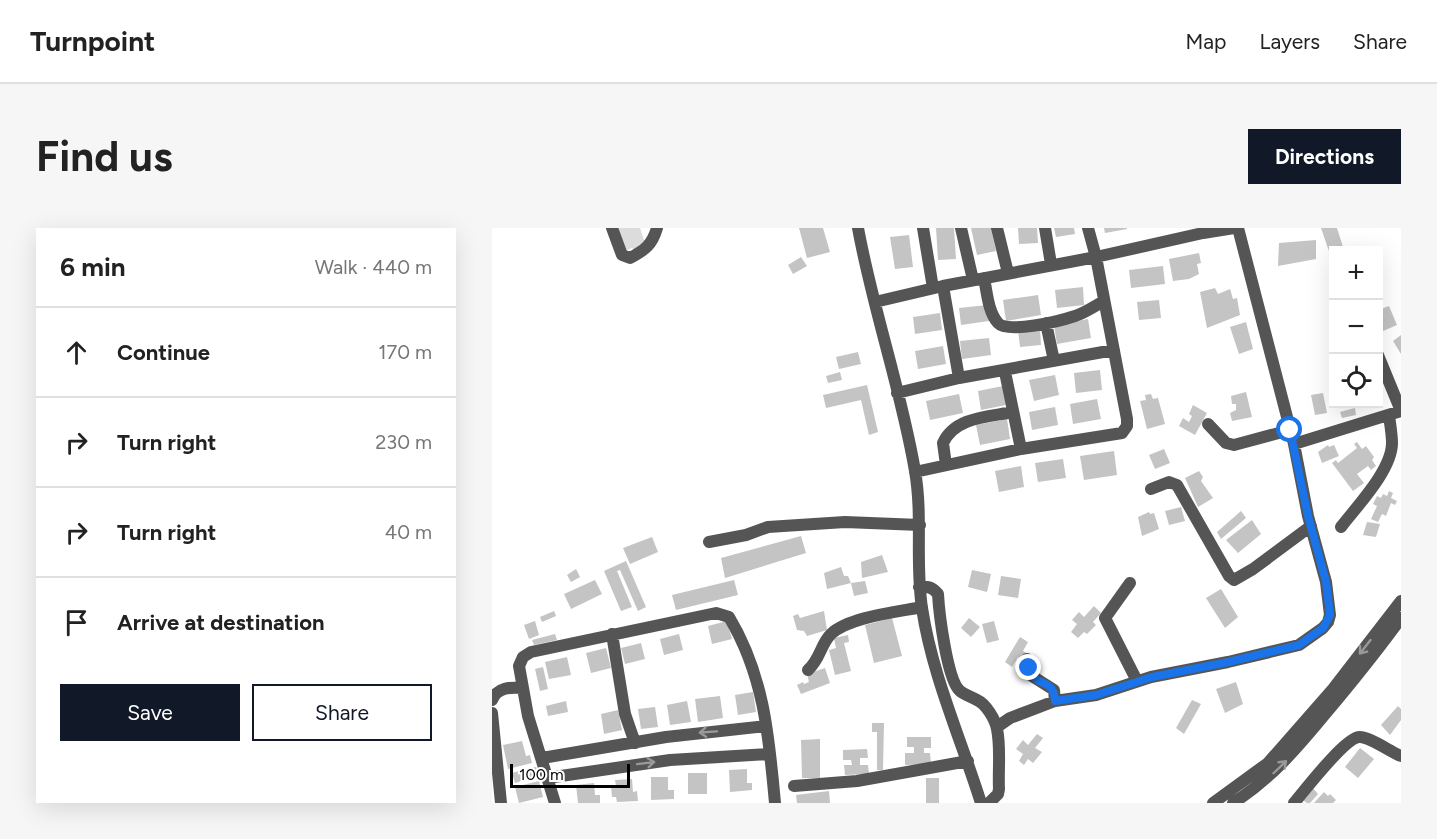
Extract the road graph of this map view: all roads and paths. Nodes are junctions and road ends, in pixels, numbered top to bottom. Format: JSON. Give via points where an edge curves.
{"nodes":[{"id":1,"x":612,"y":228,"type":"edge"},
{"id":2,"x":657,"y":228,"type":"edge"},
{"id":3,"x":858,"y":228,"type":"edge"},
{"id":4,"x":923,"y":228,"type":"edge"},
{"id":5,"x":961,"y":228,"type":"edge"},
{"id":6,"x":997,"y":228,"type":"edge"},
{"id":7,"x":1045,"y":228,"type":"edge"},
{"id":8,"x":1088,"y":228,"type":"edge"},
{"id":9,"x":1236,"y":228,"type":"edge"},
{"id":10,"x":1183,"y":232,"type":"edge"},
{"id":11,"x":1096,"y":257,"type":"junction"},
{"id":12,"x":1052,"y":264,"type":"junction"},
{"id":13,"x":1008,"y":273,"type":"junction"},
{"id":14,"x":978,"y":279,"type":"junction"},
{"id":15,"x":938,"y":287,"type":"junction"},
{"id":16,"x":1104,"y":301,"type":"junction"},
{"id":17,"x":874,"y":302,"type":"junction"},
{"id":18,"x":1046,"y":323,"type":"junction"},
{"id":19,"x":1114,"y":350,"type":"junction"},
{"id":20,"x":1054,"y":361,"type":"junction"},
{"id":21,"x":1383,"y":370,"type":"edge"},
{"id":22,"x":1005,"y":372,"type":"junction"},
{"id":23,"x":959,"y":378,"type":"junction"},
{"id":24,"x":897,"y":393,"type":"junction"},
{"id":25,"x":1014,"y":412,"type":"junction"},
{"id":26,"x":1397,"y":413,"type":"edge"},
{"id":27,"x":1208,"y":424,"type":"dead end"},
{"id":28,"x":1290,"y":430,"type":"junction"},
{"id":29,"x":1294,"y":444,"type":"junction"},
{"id":30,"x":1397,"y":445,"type":"edge"},
{"id":31,"x":1021,"y":449,"type":"junction"},
{"id":32,"x":946,"y":465,"type":"junction"},
{"id":33,"x":915,"y":472,"type":"junction"},
{"id":34,"x":1150,"y":489,"type":"dead end"},
{"id":35,"x":920,"y":525,"type":"junction"},
{"id":36,"x":1311,"y":526,"type":"junction"},
{"id":37,"x":1341,"y":527,"type":"dead end"},
{"id":38,"x":710,"y":542,"type":"dead end"},
{"id":39,"x":1130,"y":584,"type":"dead end"},
{"id":40,"x":919,"y":587,"type":"junction"},
{"id":41,"x":1401,"y":601,"type":"edge"},
{"id":42,"x":921,"y":607,"type":"junction"},
{"id":43,"x":1401,"y":618,"type":"edge"},
{"id":44,"x":612,"y":634,"type":"junction"},
{"id":45,"x":1027,"y":659,"type":"dead end"},
{"id":46,"x":808,"y":670,"type":"dead end"},
{"id":47,"x":1137,"y":681,"type":"junction"},
{"id":48,"x":523,"y":688,"type":"junction"},
{"id":49,"x":492,"y":700,"type":"edge"},
{"id":50,"x":1055,"y":701,"type":"junction"},
{"id":51,"x":492,"y":713,"type":"edge"},
{"id":52,"x":766,"y":726,"type":"junction"},
{"id":53,"x":997,"y":727,"type":"junction"},
{"id":54,"x":666,"y":737,"type":"junction"},
{"id":55,"x":635,"y":743,"type":"junction"},
{"id":56,"x":578,"y":752,"type":"junction"},
{"id":57,"x":770,"y":754,"type":"junction"},
{"id":58,"x":1401,"y":756,"type":"edge"},
{"id":59,"x":542,"y":758,"type":"junction"},
{"id":60,"x":670,"y":760,"type":"junction"},
{"id":61,"x":968,"y":761,"type":"junction"},
{"id":62,"x":582,"y":771,"type":"junction"},
{"id":63,"x":547,"y":778,"type":"junction"},
{"id":64,"x":794,"y":786,"type":"dead end"},
{"id":65,"x":495,"y":787,"type":"edge"},
{"id":66,"x":501,"y":803,"type":"edge"},
{"id":67,"x":555,"y":803,"type":"edge"},
{"id":68,"x":776,"y":803,"type":"edge"},
{"id":69,"x":981,"y":803,"type":"edge"},
{"id":70,"x":989,"y":803,"type":"edge"},
{"id":71,"x":1213,"y":803,"type":"edge"},
{"id":72,"x":1233,"y":803,"type":"edge"},
{"id":73,"x":1294,"y":803,"type":"edge"}],
"edges":[{"from":1,"to":2,"type":"street","via":[[622,255],[630,258],[646,250]]},
{"from":3,"to":17,"type":"street"},
{"from":4,"to":15,"type":"street"},
{"from":5,"to":14,"type":"street"},
{"from":6,"to":13,"type":"street"},
{"from":7,"to":12,"type":"street"},
{"from":8,"to":11,"type":"street"},
{"from":9,"to":10,"type":"street"},
{"from":9,"to":28,"type":"street"},
{"from":10,"to":11,"type":"street"},
{"from":11,"to":12,"type":"street"},
{"from":11,"to":16,"type":"street"},
{"from":12,"to":13,"type":"street"},
{"from":13,"to":14,"type":"street"},
{"from":14,"to":15,"type":"street"},
{"from":14,"to":18,"type":"street","via":[[998,324],[1006,328]]},
{"from":15,"to":17,"type":"street"},
{"from":15,"to":23,"type":"street"},
{"from":16,"to":18,"type":"street","via":[[1076,316]]},
{"from":16,"to":19,"type":"street"},
{"from":17,"to":24,"type":"street"},
{"from":18,"to":20,"type":"street"},
{"from":19,"to":20,"type":"street"},
{"from":19,"to":31,"type":"street","via":[[1127,419],[1122,433]]},
{"from":20,"to":22,"type":"street"},
{"from":21,"to":26,"type":"street"},
{"from":22,"to":23,"type":"street"},
{"from":22,"to":25,"type":"street"},
{"from":23,"to":24,"type":"street"},
{"from":24,"to":33,"type":"street"},
{"from":25,"to":31,"type":"street"},
{"from":25,"to":32,"type":"street","via":[[952,428],[943,442]]},
{"from":26,"to":29,"type":"street"},
{"from":26,"to":30,"type":"street"},
{"from":27,"to":28,"type":"street","via":[[1226,443],[1234,445]]},
{"from":28,"to":29,"type":"street"},
{"from":29,"to":36,"type":"street"},
{"from":30,"to":37,"type":"street"},
{"from":31,"to":32,"type":"street"},
{"from":32,"to":33,"type":"street"},
{"from":33,"to":35,"type":"street"},
{"from":34,"to":36,"type":"street","via":[[1169,482],[1177,485],[1234,580]]},
{"from":35,"to":38,"type":"street","via":[[844,522],[768,527]]},
{"from":35,"to":40,"type":"street"},
{"from":36,"to":47,"type":"street","via":[[1330,615],[1323,628],[1299,645]]},
{"from":39,"to":47,"type":"street","via":[[1105,618]]},
{"from":40,"to":42,"type":"street"},
{"from":40,"to":53,"type":"street","via":[[928,586],[938,594],[944,639],[957,687],[980,701]]},
{"from":41,"to":71,"type":"street","one_way":true,"via":[[1333,689],[1268,763]]},
{"from":42,"to":46,"type":"street","via":[[868,616],[836,630]]},
{"from":42,"to":61,"type":"street","via":[[937,671]]},
{"from":72,"to":43,"type":"street","one_way":true,"via":[[1292,754]]},
{"from":44,"to":48,"type":"street","via":[[531,652],[519,666]]},
{"from":44,"to":52,"type":"street","via":[[716,613],[729,616],[751,658]]},
{"from":44,"to":55,"type":"street","via":[[625,714]]},
{"from":45,"to":50,"type":"street","via":[[1032,676],[1054,690]]},
{"from":47,"to":50,"type":"street","via":[[1096,695]]},
{"from":48,"to":49,"type":"street","via":[[502,689]]},
{"from":48,"to":59,"type":"street"},
{"from":50,"to":53,"type":"street"},
{"from":51,"to":65,"type":"street","via":[[497,749]]},
{"from":52,"to":54,"type":"street","one_way":true},
{"from":52,"to":57,"type":"street"},
{"from":53,"to":70,"type":"street","via":[[999,789]]},
{"from":54,"to":55,"type":"street"},
{"from":54,"to":60,"type":"street"},
{"from":55,"to":56,"type":"street"},
{"from":56,"to":59,"type":"street"},
{"from":56,"to":62,"type":"street"},
{"from":57,"to":60,"type":"street"},
{"from":57,"to":68,"type":"street"},
{"from":58,"to":73,"type":"street","via":[[1363,737],[1355,737],[1322,768]]},
{"from":59,"to":63,"type":"street"},
{"from":62,"to":60,"type":"street","one_way":true},
{"from":61,"to":64,"type":"street","via":[[857,781]]},
{"from":61,"to":69,"type":"street"},
{"from":62,"to":63,"type":"street"},
{"from":63,"to":67,"type":"street"},
{"from":65,"to":66,"type":"street"}]}
